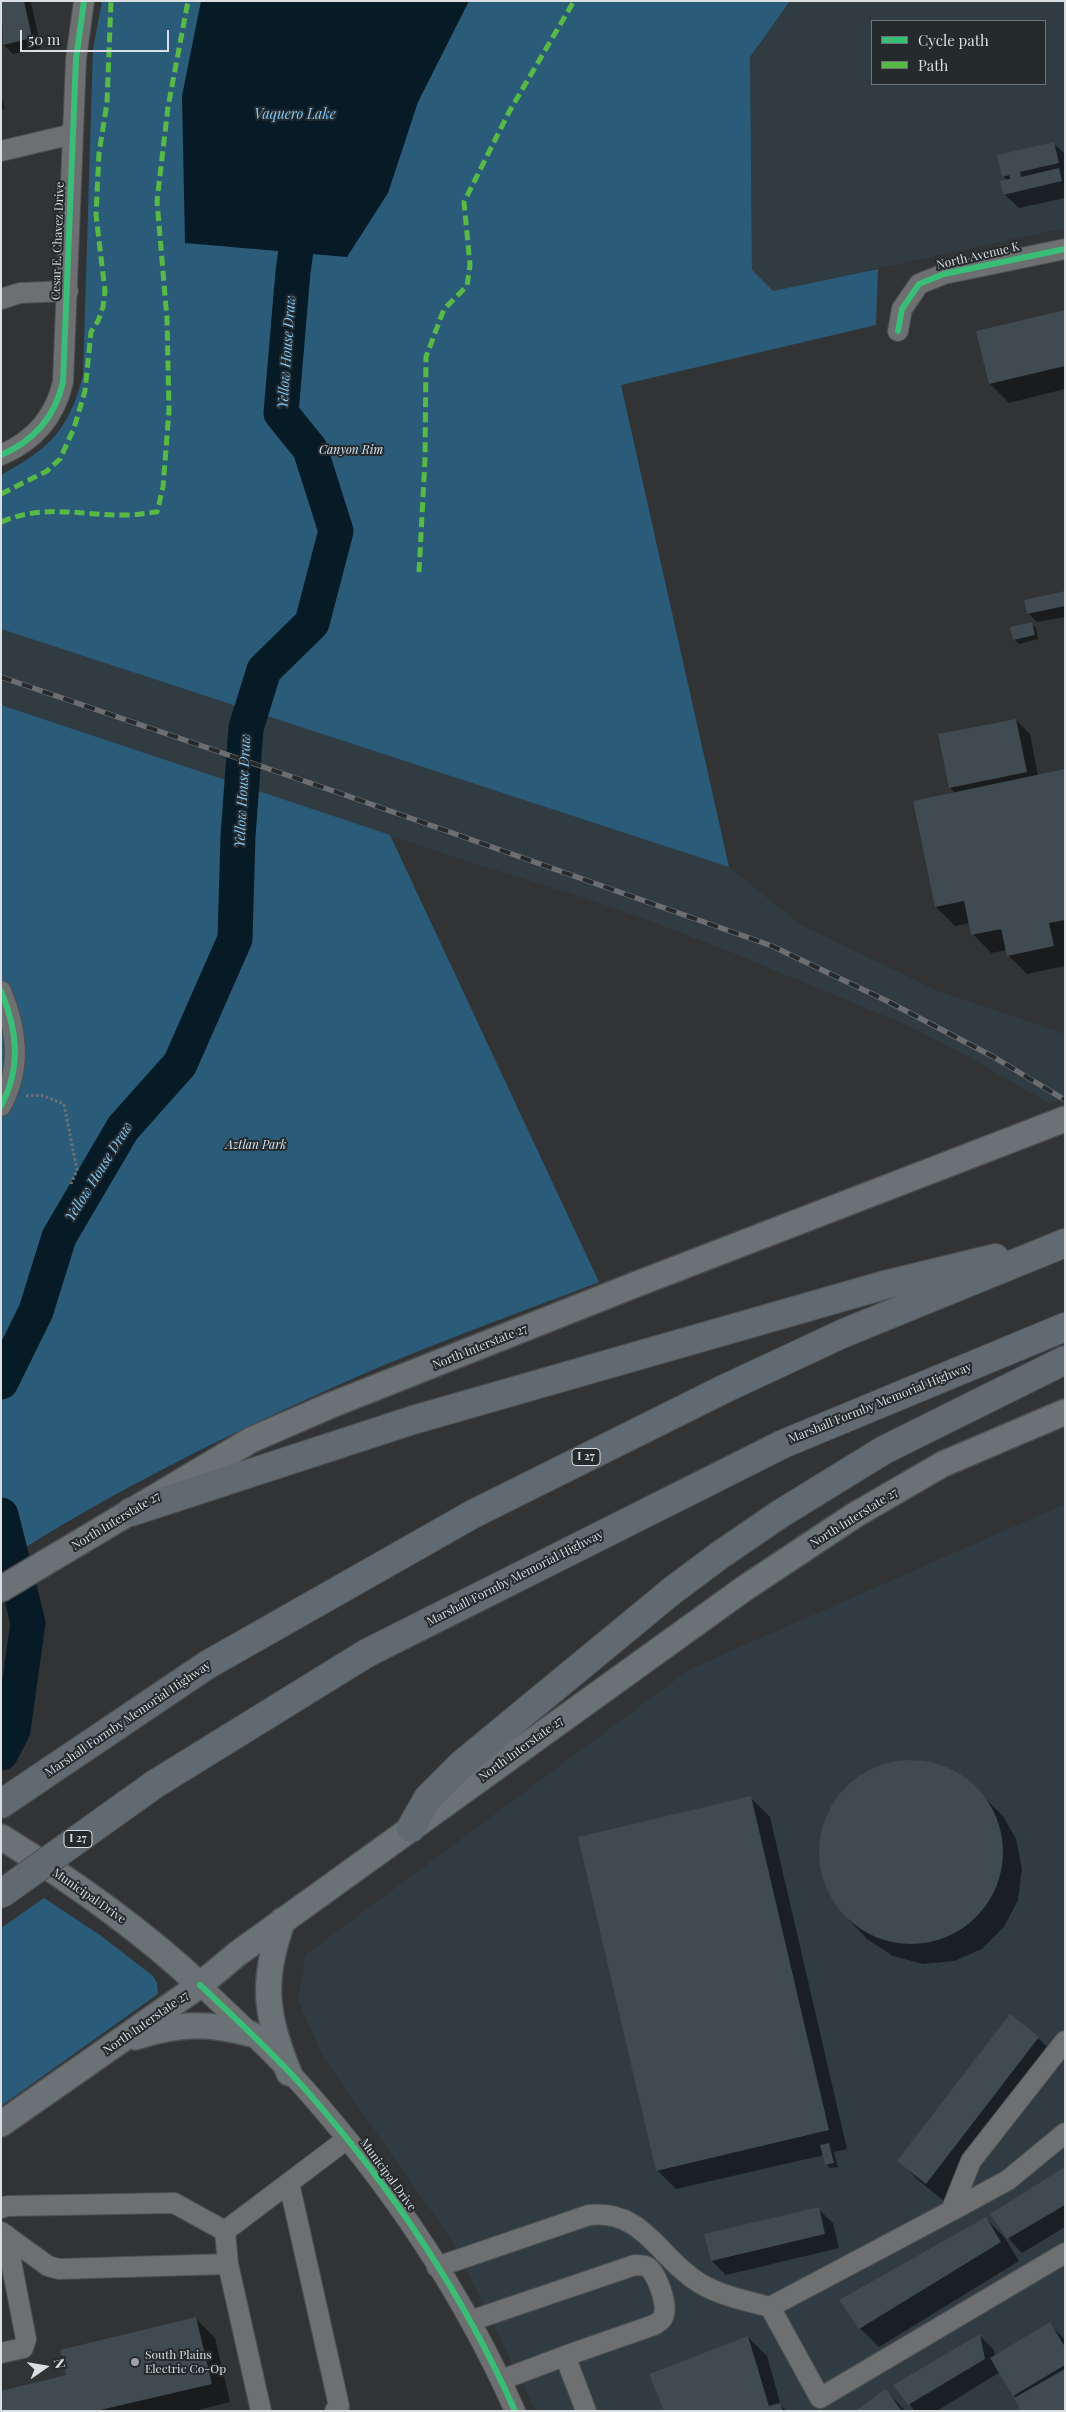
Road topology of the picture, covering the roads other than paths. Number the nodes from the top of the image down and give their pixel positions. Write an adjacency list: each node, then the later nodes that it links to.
1 (84, 1): 2 (street, Cesar E. Chavez Drive)
2 (73, 134): 3 (street); 5 (street, Cesar E. Chavez Drive)
3 (1, 151)
4 (1065, 249): 7 (street, North Avenue K)
5 (68, 291): 6 (street); 8 (street, Cesar E. Chavez Drive)
6 (1, 299)
7 (898, 331)
8 (1, 455)
9 (1, 992): 10 (street)
10 (3, 1101)
11 (1065, 1119): 16 (main road, North Interstate 27)
12 (1064, 1244): 16 (highway); 18 (highway, Marshall Formby Memorial Highway / I 27)
13 (1065, 1328): 21 (highway, Marshall Formby Memorial Highway / I 27, bridge)
14 (1065, 1360): 19 (highway)
15 (1065, 1412): 19 (main road, North Interstate 27)
16 (131, 1512): 17 (main road, North Interstate 27)
17 (1, 1589)
18 (1, 1804)
19 (411, 1828): 22 (main road, North Interstate 27)
20 (1, 1837): 23 (main road, Municipal Drive)
21 (1, 1894)
22 (283, 1920): 23 (main road, North Interstate 27); 27 (main road)
23 (200, 1985): 24 (street, Municipal Drive); 26 (main road, North Interstate 27)
24 (251, 2034): 26 (main road); 27 (street, Municipal Drive)
25 (1065, 2041): 33 (street)
26 (116, 2044): 28 (main road, North Interstate 27)
27 (289, 2072): 30 (street, Municipal Drive)
28 (1, 2124)
29 (1065, 2133): 33 (street)
30 (347, 2139): 31 (street); 38 (street, Municipal Drive)
31 (289, 2183): 34 (street); 45 (street)
32 (1, 2208): 34 (street)
33 (951, 2212): 39 (street)
34 (225, 2231): 37 (street)
35 (3, 2234): 37 (street); 41 (street)
36 (1065, 2253): 39 (street)
37 (228, 2264): 44 (street)
38 (437, 2267): 39 (street); 40 (street, Municipal Drive)
39 (770, 2307)
40 (470, 2321): 42 (street); 43 (street, Municipal Drive)
41 (1, 2353)
42 (565, 2356): 43 (street); 47 (street)
43 (501, 2380): 46 (street, Municipal Drive)
44 (261, 2411)
45 (335, 2411)
46 (515, 2411)
47 (586, 2411)

